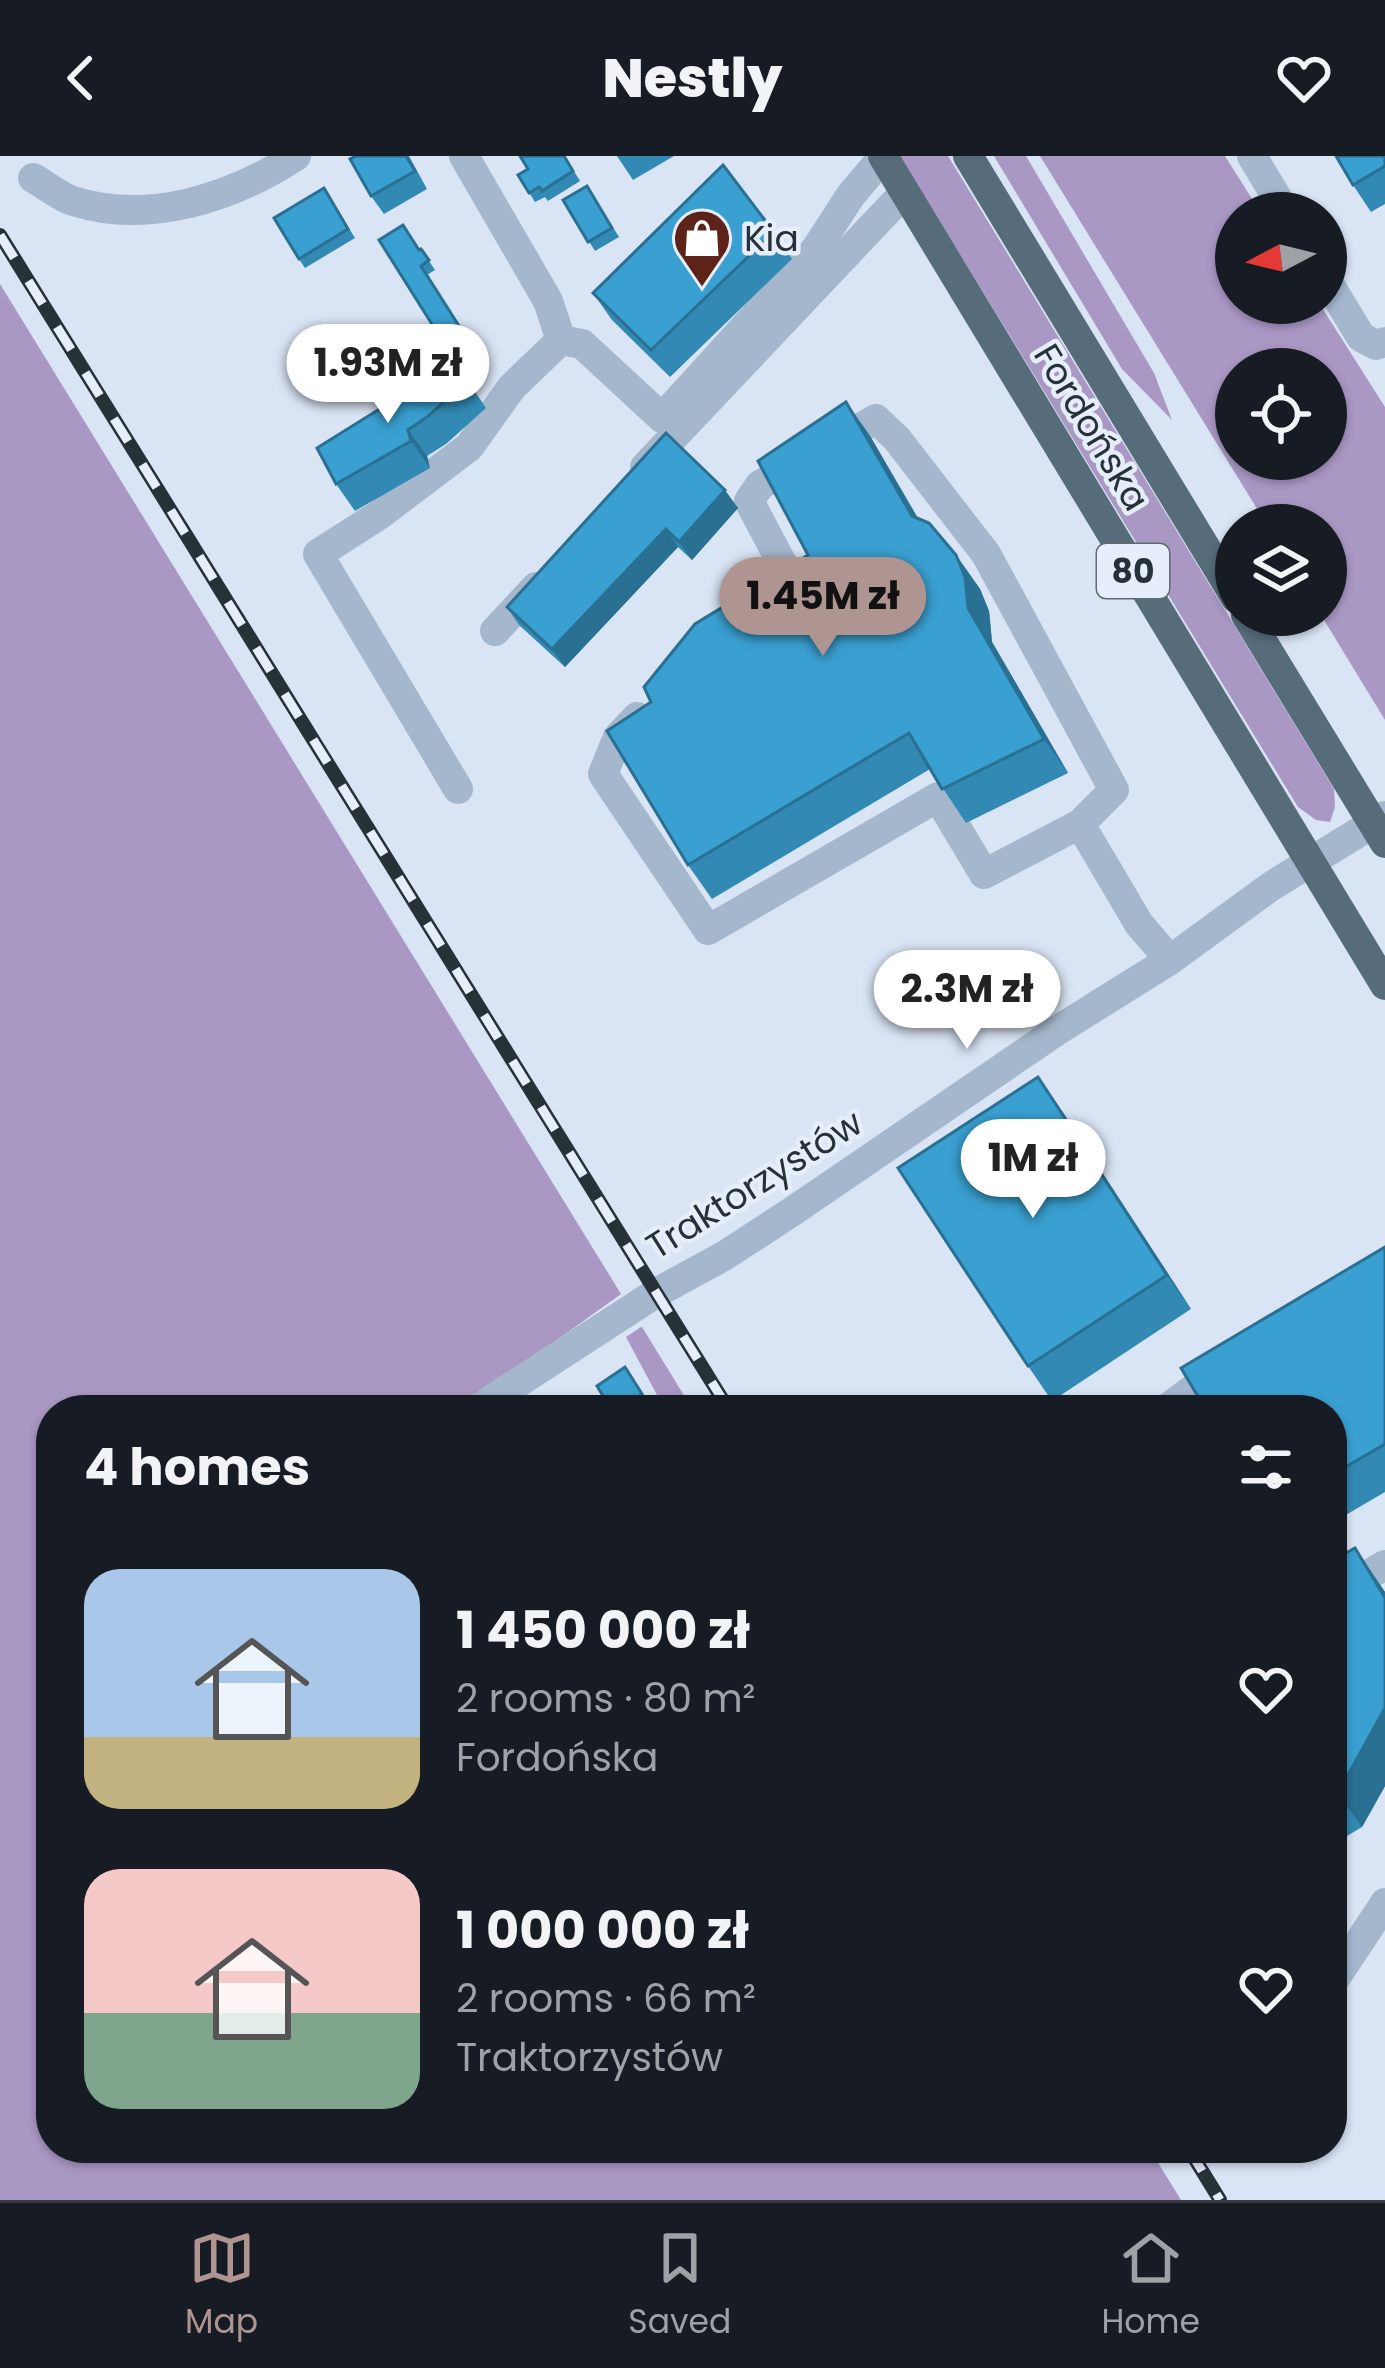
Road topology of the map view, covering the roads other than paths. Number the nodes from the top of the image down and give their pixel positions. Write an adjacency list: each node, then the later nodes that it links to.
1 (296, 156): 6 (street)
2 (464, 156): 10 (street)
3 (883, 156): 7 (main road, Fordońska / 80); 10 (street)
4 (968, 156): 13 (main road, Fordońska / 80)
5 (1252, 156): 8 (street)
6 (33, 178)
7 (904, 192): 12 (street); 22 (main road, Fordońska / 80)
8 (1273, 192)
9 (1347, 314): 11 (street)
10 (561, 340): 19 (street)
11 (1385, 342)
12 (633, 480)
13 (1215, 563)
14 (554, 566): 16 (street)
15 (748, 612): 20 (street)
16 (495, 631)
17 (1259, 636): 21 (main road)
18 (651, 703): 20 (street)
19 (458, 789)
20 (1081, 824): 23 (street)
21 (1381, 827): 22 (street, Traktorzystów)
22 (1309, 862): 23 (street, Traktorzystów); 24 (main road, Fordońska / 80)
23 (1170, 960): 26 (street, Traktorzystów)
24 (1385, 985)
25 (1247, 1349): 27 (street)
26 (499, 1395)
27 (1185, 1395)
28 (1385, 1565): 29 (street)
29 (1347, 1587)
30 (1385, 1903): 31 (street)
31 (1347, 1960)

